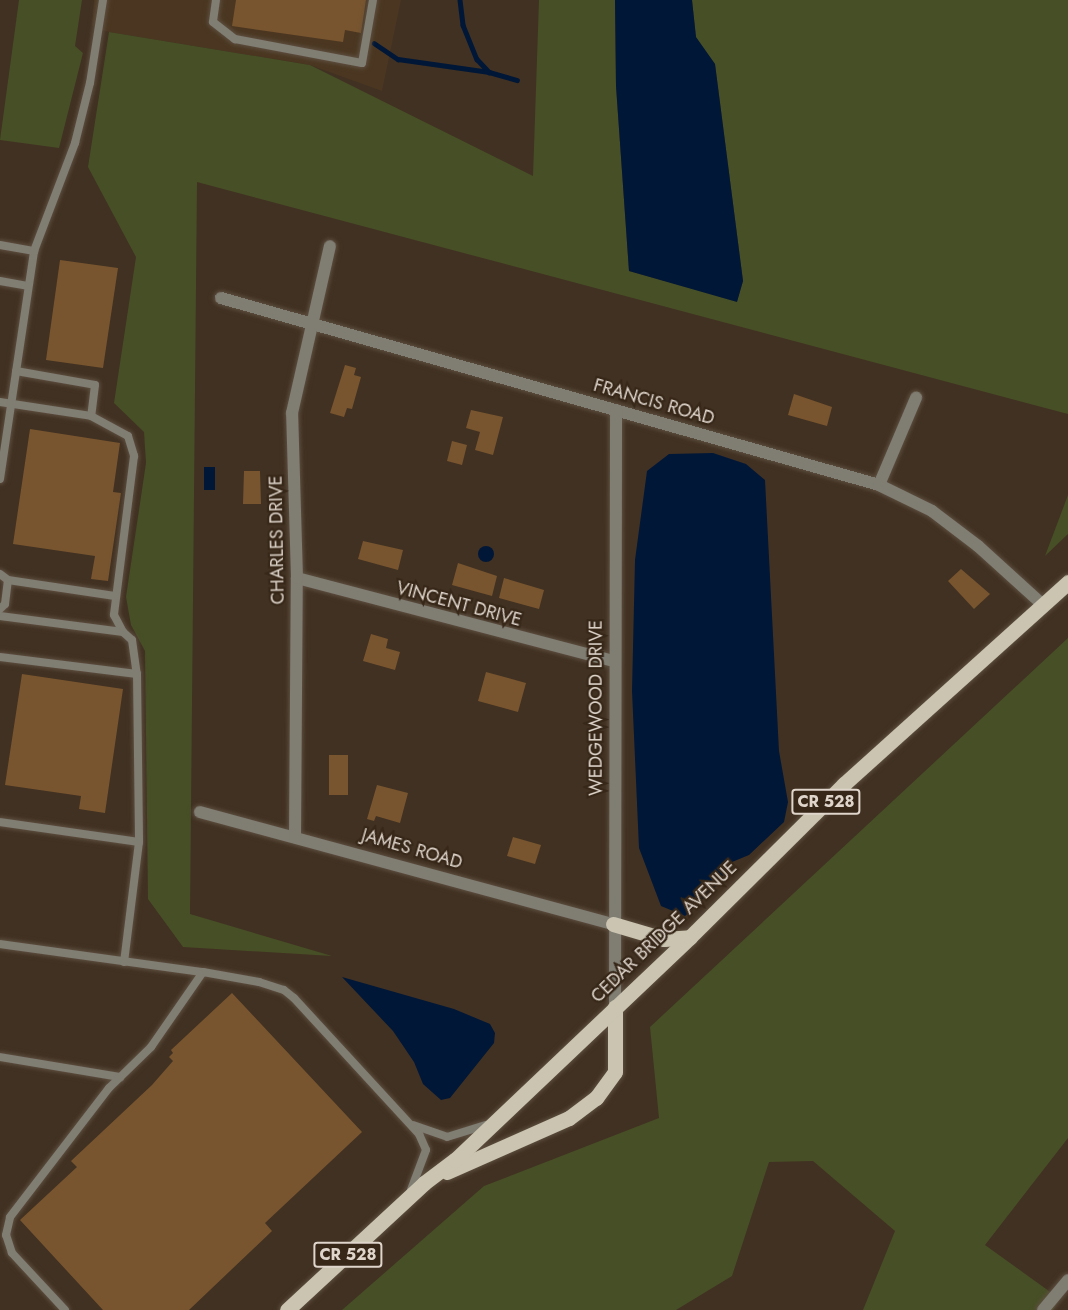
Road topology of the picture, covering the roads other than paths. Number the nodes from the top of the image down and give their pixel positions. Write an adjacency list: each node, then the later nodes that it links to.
1 (103, 0): 6 (lane)
2 (216, 0): 3 (lane)
3 (373, 0)
4 (0, 245): 6 (lane)
5 (330, 246): 10 (street, CHARLES DRIVE)
6 (34, 251): 8 (lane)
7 (0, 281): 8 (lane)
8 (28, 285): 11 (lane)
9 (221, 298): 10 (street, FRANCIS ROAD)
10 (312, 324): 15 (street, FRANCIS ROAD); 20 (street, CHARLES DRIVE)
11 (16, 371): 14 (lane); 16 (lane)
12 (916, 398): 18 (street)
13 (0, 402): 14 (lane)
14 (11, 404): 16 (lane); 17 (lane)
15 (616, 410): 18 (street, FRANCIS ROAD); 29 (street, WEDGEWOOD DRIVE)
16 (92, 416): 23 (lane)
17 (0, 479)
18 (879, 485): 24 (street, FRANCIS ROAD)
19 (0, 574): 21 (lane)
20 (297, 578): 29 (street, VINCENT DRIVE); 33 (street, CHARLES DRIVE)
21 (8, 580): 23 (lane); 25 (lane)
22 (1068, 582): 24 (main road, CEDAR BRIDGE AVENUE / CR 528)
23 (115, 596): 27 (lane)
24 (1043, 605): 36 (main road, CEDAR BRIDGE AVENUE / CR 528)
25 (0, 609)
26 (0, 616): 27 (lane)
27 (123, 632): 30 (lane)
28 (0, 657): 30 (lane)
29 (614, 661): 35 (street, WEDGEWOOD DRIVE)
30 (137, 674): 34 (lane)
31 (200, 812): 33 (street, JAMES ROAD)
32 (0, 822): 34 (lane)
33 (295, 837): 35 (street, JAMES ROAD)
34 (139, 842): 38 (lane)
35 (614, 924): 36 (main road); 40 (street, WEDGEWOOD DRIVE)
36 (690, 938): 40 (main road, CEDAR BRIDGE AVENUE / CR 528)
37 (0, 944): 38 (lane)
38 (124, 962): 39 (lane)
39 (203, 972): 42 (lane); 44 (lane)
40 (615, 1007): 43 (main road, CEDAR BRIDGE AVENUE / CR 528); 45 (main road)
41 (0, 1057): 42 (lane)
42 (120, 1077): 48 (lane)
43 (493, 1123): 44 (lane); 45 (main road, CEDAR BRIDGE AVENUE / CR 528)
44 (413, 1125): 46 (lane)
45 (424, 1183): 46 (main road, CEDAR BRIDGE AVENUE / CR 528)
46 (408, 1199): 49 (main road, CEDAR BRIDGE AVENUE / CR 528)
47 (1068, 1280): 50 (street)
48 (65, 1310)
49 (287, 1310)
50 (1043, 1310)

